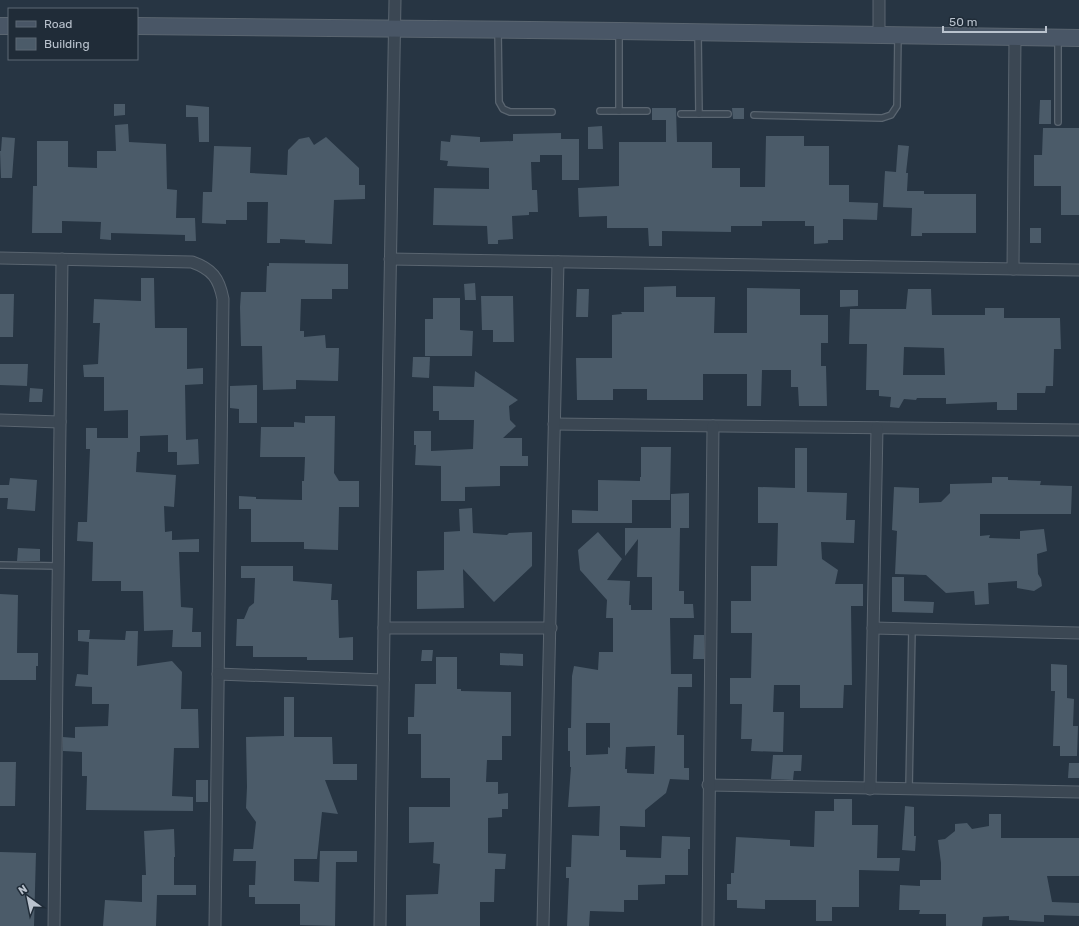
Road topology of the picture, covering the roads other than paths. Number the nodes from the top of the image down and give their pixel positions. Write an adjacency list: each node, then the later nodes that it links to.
1 (394, 0): 4 (street)
2 (879, 0): 8 (street)
3 (138, 26): 4 (main road)
4 (394, 28): 5 (main road); 24 (street)
5 (498, 30): 6 (main road); 16 (lane)
6 (619, 31): 7 (main road); 14 (lane)
7 (698, 33): 8 (main road); 18 (lane)
8 (879, 35): 9 (main road)
9 (898, 35): 10 (main road); 20 (lane)
10 (1015, 37): 11 (main road); 26 (street)
11 (1058, 38): 12 (main road); 21 (lane)
12 (1079, 38)
13 (600, 111): 14 (lane)
14 (619, 111): 15 (lane)
15 (647, 111)
16 (552, 112)
17 (682, 114): 18 (lane)
18 (699, 114): 19 (lane)
19 (728, 114)
20 (754, 115)
21 (1058, 122)
22 (0, 258): 23 (street)
23 (62, 259): 29 (street); 41 (street)
24 (390, 259): 25 (street); 36 (street)
25 (558, 262): 26 (street); 30 (street)
26 (1013, 268): 27 (street)
27 (1079, 270)
28 (0, 420): 29 (street)
29 (60, 422): 35 (street)
30 (554, 424): 31 (street); 37 (street)
31 (713, 426): 32 (street); 43 (street)
32 (877, 428): 33 (street); 38 (street)
33 (1079, 430)
34 (0, 565): 35 (lane)
35 (58, 566): 47 (street)
36 (384, 628): 37 (street); 42 (street)
37 (551, 628): 50 (street)
38 (873, 628): 39 (street); 44 (street)
39 (912, 629): 40 (street); 45 (lane)
40 (1079, 634)
41 (218, 674): 42 (street); 48 (street)
42 (383, 680): 49 (street)
43 (708, 785): 44 (street); 51 (street)
44 (870, 789): 45 (street)
45 (909, 790): 46 (street)
46 (1079, 792)
47 (54, 926)
48 (215, 926)
49 (380, 926)
50 (544, 926)
51 (708, 926)

